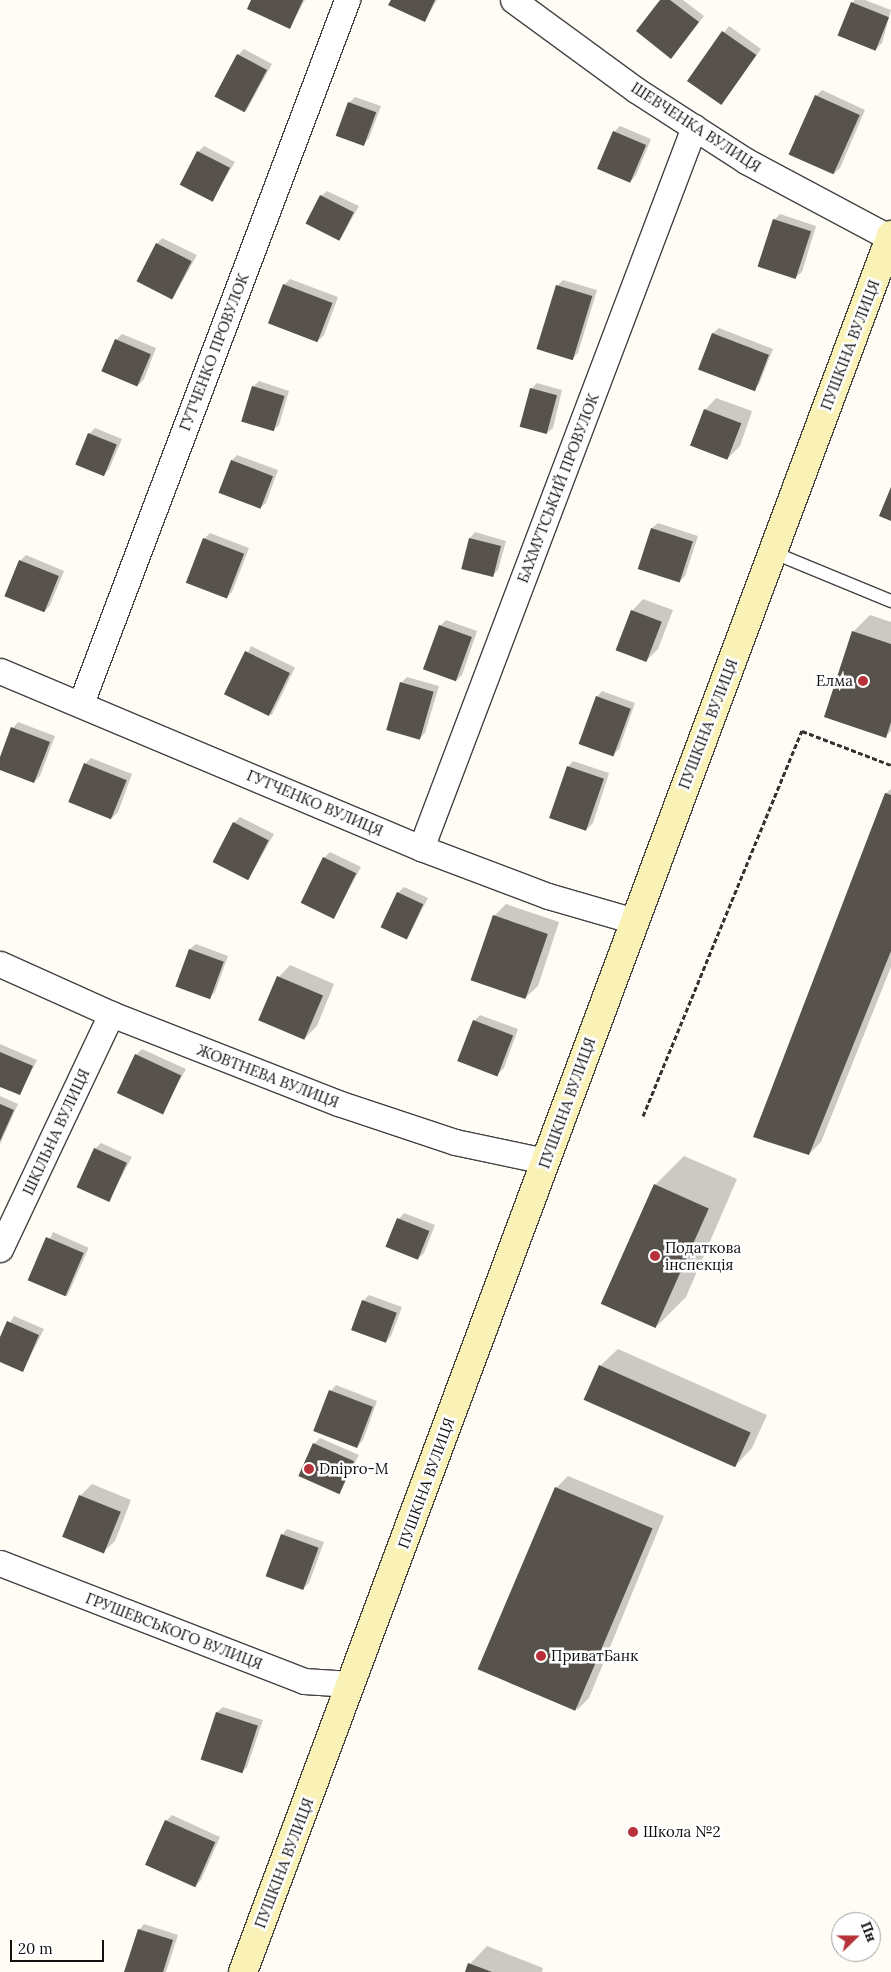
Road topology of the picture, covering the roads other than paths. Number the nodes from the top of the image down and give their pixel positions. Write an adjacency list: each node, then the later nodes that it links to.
1 (347, 0): 8 (street, ГУТЧЕНКО ПРОВУЛОК)
2 (513, 0): 3 (street, ШЕВЧЕНКА ВУЛИЦЯ)
3 (694, 127): 4 (street, ШЕВЧЕНКА ВУЛИЦЯ); 9 (street, БАХМУТСЬКИЙ ПРОВУЛОК)
4 (891, 236): 5 (main road, ПУШКІНА ВУЛИЦЯ)
5 (772, 552): 6 (lane); 10 (main road, ПУШКІНА ВУЛИЦЯ)
6 (891, 600)
7 (0, 671): 8 (street, ГУТЧЕНКО ВУЛИЦЯ)
8 (81, 703): 9 (street, ГУТЧЕНКО ВУЛИЦЯ)
9 (421, 848): 10 (street, ГУТЧЕНКО ВУЛИЦЯ)
10 (634, 922): 13 (main road, ПУШКІНА ВУЛИЦЯ)
11 (0, 964): 12 (street, ЖОВТНЕВА ВУЛИЦЯ)
12 (111, 1014): 13 (street, ЖОВТНЕВА ВУЛИЦЯ); 14 (street, ШКІЛЬНА ВУЛИЦЯ)
13 (545, 1162): 16 (main road, ПУШКІНА ВУЛИЦЯ)
14 (0, 1249)
15 (0, 1563): 16 (street, ГРУШЕВСЬКОГО ВУЛИЦЯ)
16 (351, 1684): 17 (main road, ПУШКІНА ВУЛИЦЯ)
17 (244, 1972)

